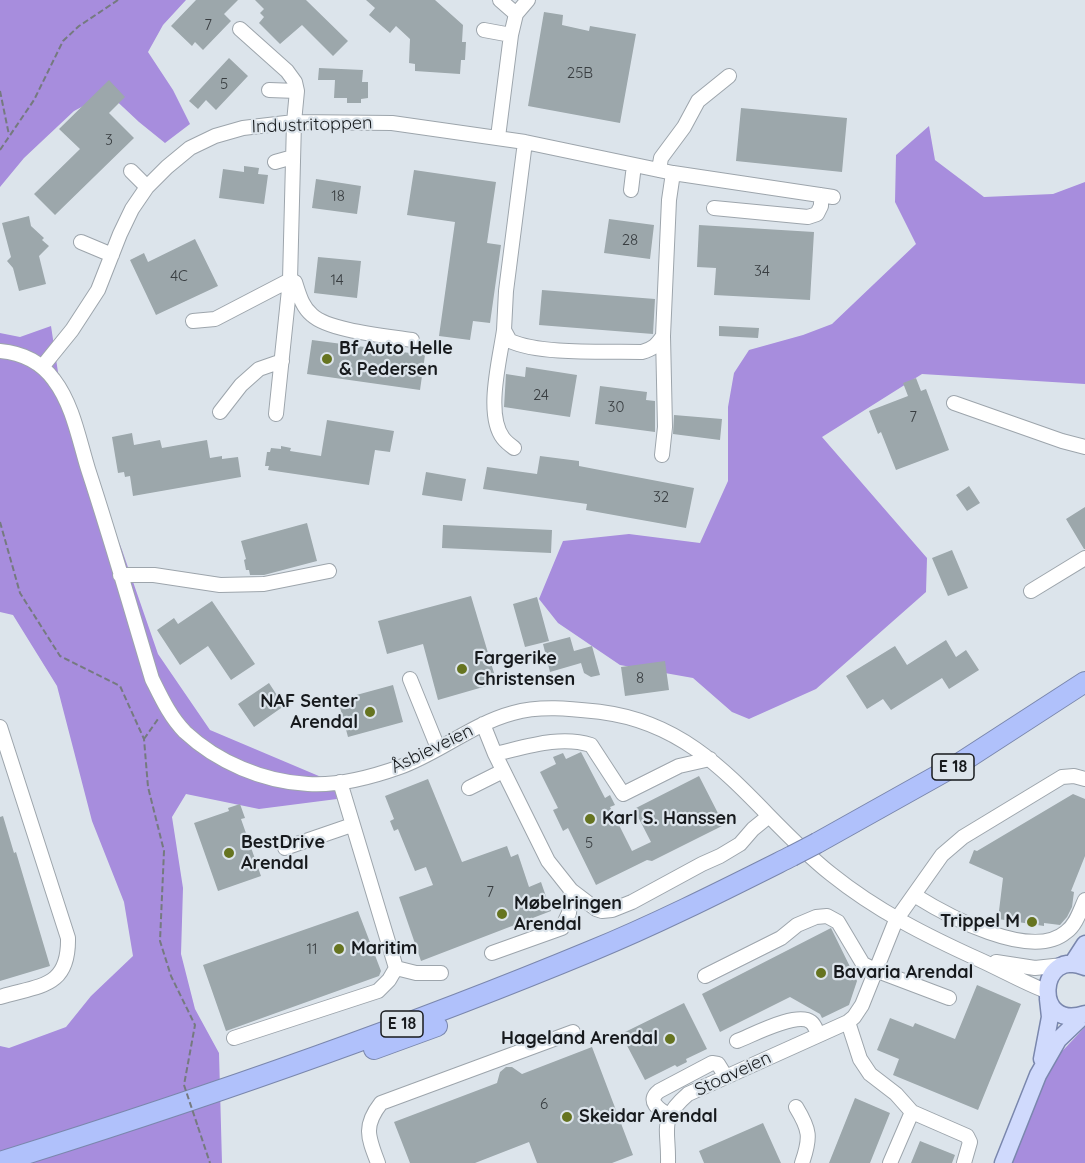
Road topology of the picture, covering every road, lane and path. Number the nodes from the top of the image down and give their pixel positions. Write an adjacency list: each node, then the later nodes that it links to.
1 (118, 0): 13 (path)
2 (500, 0): 4 (street)
3 (528, 0): 4 (street)
4 (516, 14): 7 (street)
5 (240, 29): 11 (street)
6 (484, 30): 7 (street)
7 (511, 34): 14 (street)
8 (729, 76): 20 (street)
9 (269, 90): 11 (street)
10 (0, 91): 13 (path)
11 (297, 91): 12 (street)
12 (294, 122): 14 (street, Industritoppen); 17 (street); 23 (street, Industritoppen)
13 (9, 136): 16 (path)
14 (498, 137): 15 (street, Industritoppen)
15 (525, 142): 19 (street, Industritoppen); 30 (street)
16 (0, 150)
17 (293, 158): 18 (street); 28 (street)
18 (275, 162)
19 (634, 165): 20 (street, Industritoppen); 24 (street)
20 (659, 170): 22 (street, Industritoppen)
21 (131, 171): 23 (street)
22 (673, 173): 25 (street, Industritoppen); 31 (street)
23 (147, 186): 27 (street, Industritoppen)
24 (631, 190)
25 (714, 208)
26 (81, 242): 27 (street)
27 (112, 255): 35 (street, Industritoppen)
28 (290, 280): 29 (street); 32 (street); 34 (street)
29 (193, 321)
30 (504, 330): 31 (street); 40 (street)
31 (663, 336): 41 (street)
32 (412, 340)
33 (0, 351): 35 (street, Åsbieveien)
34 (282, 362): 37 (street); 38 (street)
35 (42, 367): 45 (street, Åsbieveien)
36 (954, 403): 39 (street)
37 (219, 412)
38 (276, 414)
39 (1085, 447)
40 (514, 448)
41 (662, 455)
42 (0, 522): 53 (path)
43 (1085, 558): 46 (street)
44 (329, 571): 45 (street)
45 (120, 575): 50 (street, Åsbieveien)
46 (1031, 591)
47 (411, 679): 54 (street)
48 (1085, 682): 64 (highway, E 18)
49 (1085, 698): 64 (highway, E 18)
50 (167, 708): 53 (path); 59 (street, Åsbieveien)
51 (483, 724): 54 (street, Åsbieveien); 55 (street); 56 (street, Åsbieveien)
52 (0, 727): 79 (street)
53 (144, 739): 94 (path, bridge)
54 (438, 748): 59 (street, Åsbieveien)
55 (495, 754): 56 (street); 57 (street)
56 (710, 759): 61 (street, Åsbieveien)
57 (503, 771): 60 (street); 66 (street)
58 (1085, 778): 67 (street)
59 (340, 782): 62 (street)
60 (469, 788)
61 (769, 816): 66 (street); 69 (street, Åsbieveien)
62 (352, 825): 63 (street); 74 (street)
63 (285, 848)
64 (821, 848): 65 (highway, E 18, bridge)
65 (797, 861): 92 (highway, E 18); 93 (highway, E 18)
66 (571, 890): 71 (street)
67 (914, 895): 68 (street); 69 (street)
68 (1085, 900)
69 (896, 920): 72 (street, Åsbieveien); 75 (street)
70 (1085, 944): 73 (main road)
71 (492, 953)
72 (979, 959): 73 (street, Åsbieveien); 78 (street, Åsbieveien)
73 (1074, 965): 78 (main road)
74 (396, 968): 76 (street); 85 (street)
75 (875, 970): 77 (street); 80 (street); 82 (street)
76 (441, 973)
77 (705, 976)
78 (1047, 995): 81 (main road); 87 (main road)
79 (0, 997)
80 (949, 998)
81 (1085, 1014): 87 (main road)
82 (848, 1022): 84 (street, Stoaveien); 90 (street)
83 (573, 1032): 95 (street)
84 (818, 1034): 86 (street); 88 (street, Stoaveien)
85 (234, 1038)
86 (738, 1041)
87 (1038, 1075): 100 (main road)
88 (726, 1077): 91 (street, Stoaveien); 91 (street)
89 (796, 1107): 97 (street)
90 (912, 1112): 98 (street); 99 (street)
91 (669, 1114): 96 (street)
92 (0, 1162)
93 (27, 1163)
94 (210, 1163)
95 (378, 1163)
96 (668, 1163)
97 (802, 1163)
98 (890, 1163)
99 (964, 1163)
100 (1003, 1163)

